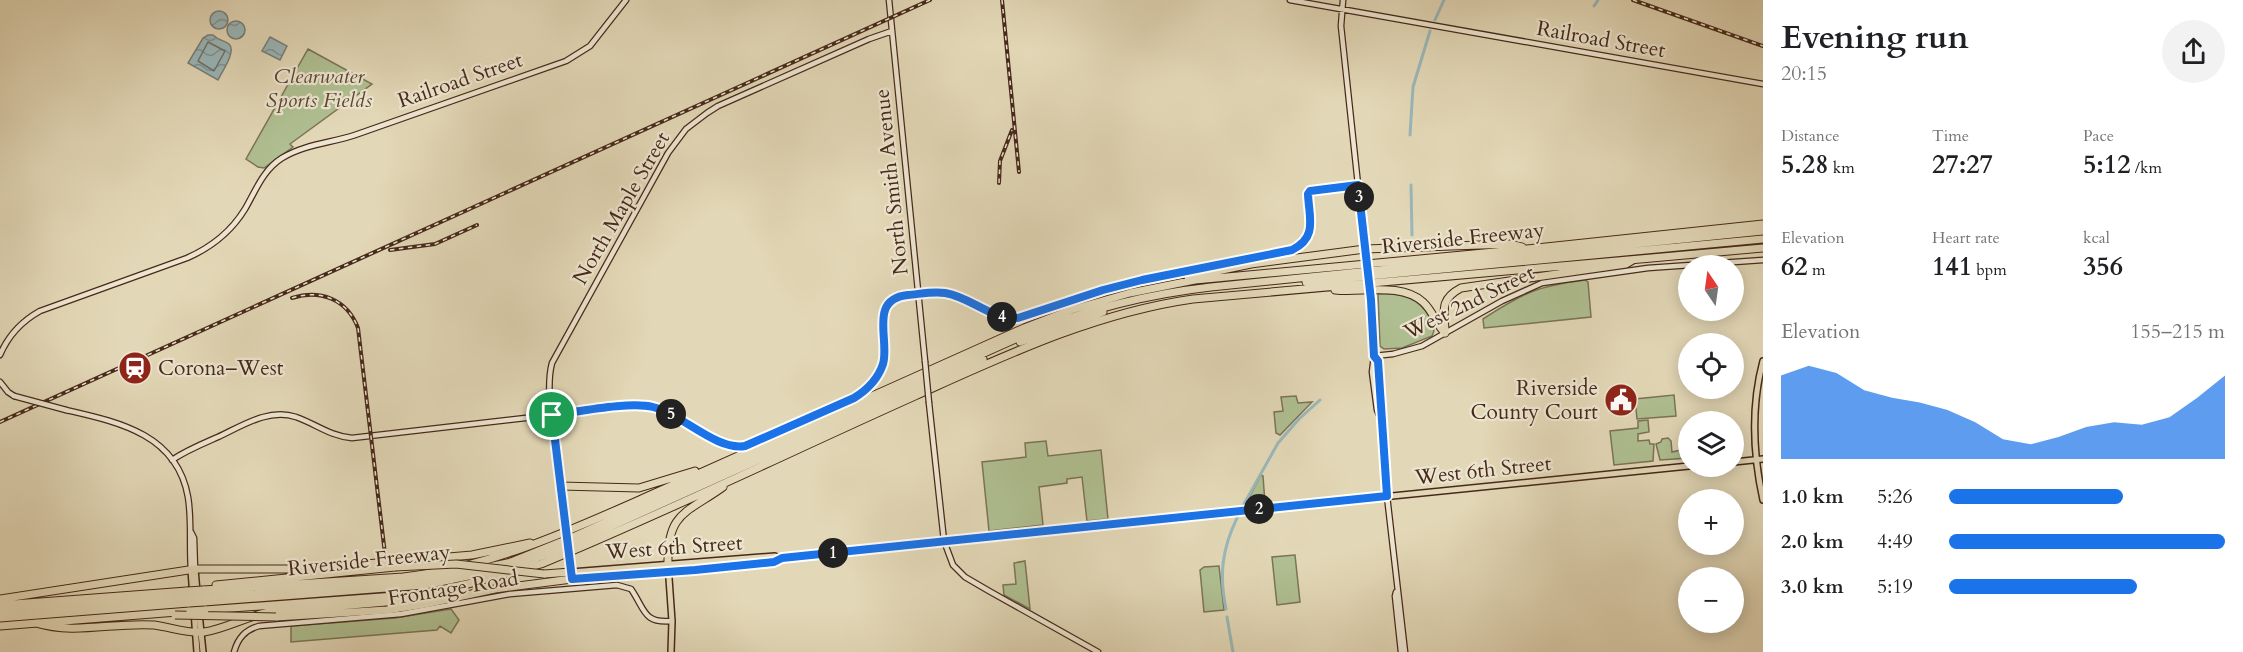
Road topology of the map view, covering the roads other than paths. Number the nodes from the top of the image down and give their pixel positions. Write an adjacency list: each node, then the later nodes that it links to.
1 (626, 0): 22 (main road, Railroad Street)
2 (889, 0): 6 (main road, North Smith Avenue)
3 (1290, 0): 5 (main road, Railroad Street)
4 (1343, 0): 5 (main road)
5 (1342, 9): 7 (main road, Railroad Street); 8 (main road)
6 (892, 31): 20 (main road, North Smith Avenue); 26 (main road, North Maple Street)
7 (1763, 84)
8 (1358, 185): 14 (main road); 20 (main road)
9 (1763, 222): 15 (highway, Riverside Freeway)
10 (1763, 231): 15 (highway)
11 (1763, 239): 15 (highway)
12 (1763, 248): 15 (highway, Riverside Freeway)
13 (1527, 249): 14 (highway); 16 (highway, Riverside Freeway); 19 (highway, Riverside Freeway)
14 (1365, 251): 19 (highway); 23 (main road, bridge)
15 (1593, 255): 16 (highway, Riverside Freeway); 16 (highway, Riverside Freeway)
16 (1584, 256): 18 (highway, Riverside Freeway); 21 (highway); 45 (highway)
17 (1763, 260): 21 (main road, West 2nd Street)
18 (1327, 287): 21 (highway); 33 (highway, Riverside Freeway)
19 (1130, 293): 32 (highway, Riverside Freeway)
20 (919, 294): 26 (main road); 37 (main road, North Smith Avenue, bridge)
21 (1445, 333): 23 (main road, West 2nd Street)
22 (0, 355)
23 (1374, 356): 35 (main road)
24 (1763, 361): 29 (main road)
25 (0, 382): 28 (main road, bridge)
26 (552, 415): 28 (main road); 34 (main road, North Maple Street)
27 (1763, 459): 29 (main road)
28 (172, 460): 41 (main road)
29 (1756, 460): 30 (main road); 36 (main road)
30 (1744, 461)
31 (1678, 467): 35 (main road, West 6th Street)
32 (710, 469): 34 (highway); 38 (highway, Riverside Freeway)
33 (735, 478): 40 (highway); 44 (highway, Riverside Freeway)
34 (560, 486): 42 (main road, bridge)
35 (1387, 496): 37 (main road, West 6th Street); 61 (main road)
36 (1763, 500)
37 (944, 541): 39 (main road, West 6th Street); 60 (main road, North Smith Avenue)
38 (541, 543): 41 (highway); 45 (highway, Riverside Freeway)
39 (778, 558): 40 (main road, West 6th Street); 43 (main road, West 6th Street)
40 (668, 564): 42 (main road, West 6th Street); 43 (main road)
41 (193, 570): 46 (highway); 55 (main road)
42 (571, 572): 43 (main road, West 6th Street); 45 (highway, bridge); 50 (highway, bridge)
43 (669, 573): 52 (main road)
44 (472, 583): 45 (highway, Riverside Freeway); 55 (highway)
45 (204, 598): 47 (highway, Riverside Freeway, bridge); 47 (highway, bridge)
46 (0, 599)
47 (188, 601): 48 (highway, Riverside Freeway); 49 (highway); 50 (highway, Riverside Freeway); 51 (highway)
48 (0, 605)
49 (0, 612)
50 (162, 612): 53 (highway, Riverside Freeway)
51 (0, 618)
52 (672, 621): 58 (main road, Frontage Road); 59 (main road)
53 (36, 623): 54 (highway, Riverside Freeway); 55 (highway)
54 (0, 626)
55 (198, 632): 56 (main road); 57 (main road)
56 (197, 652)
57 (203, 652)
58 (234, 652)
59 (671, 652)
60 (1098, 652)
61 (1403, 652)

